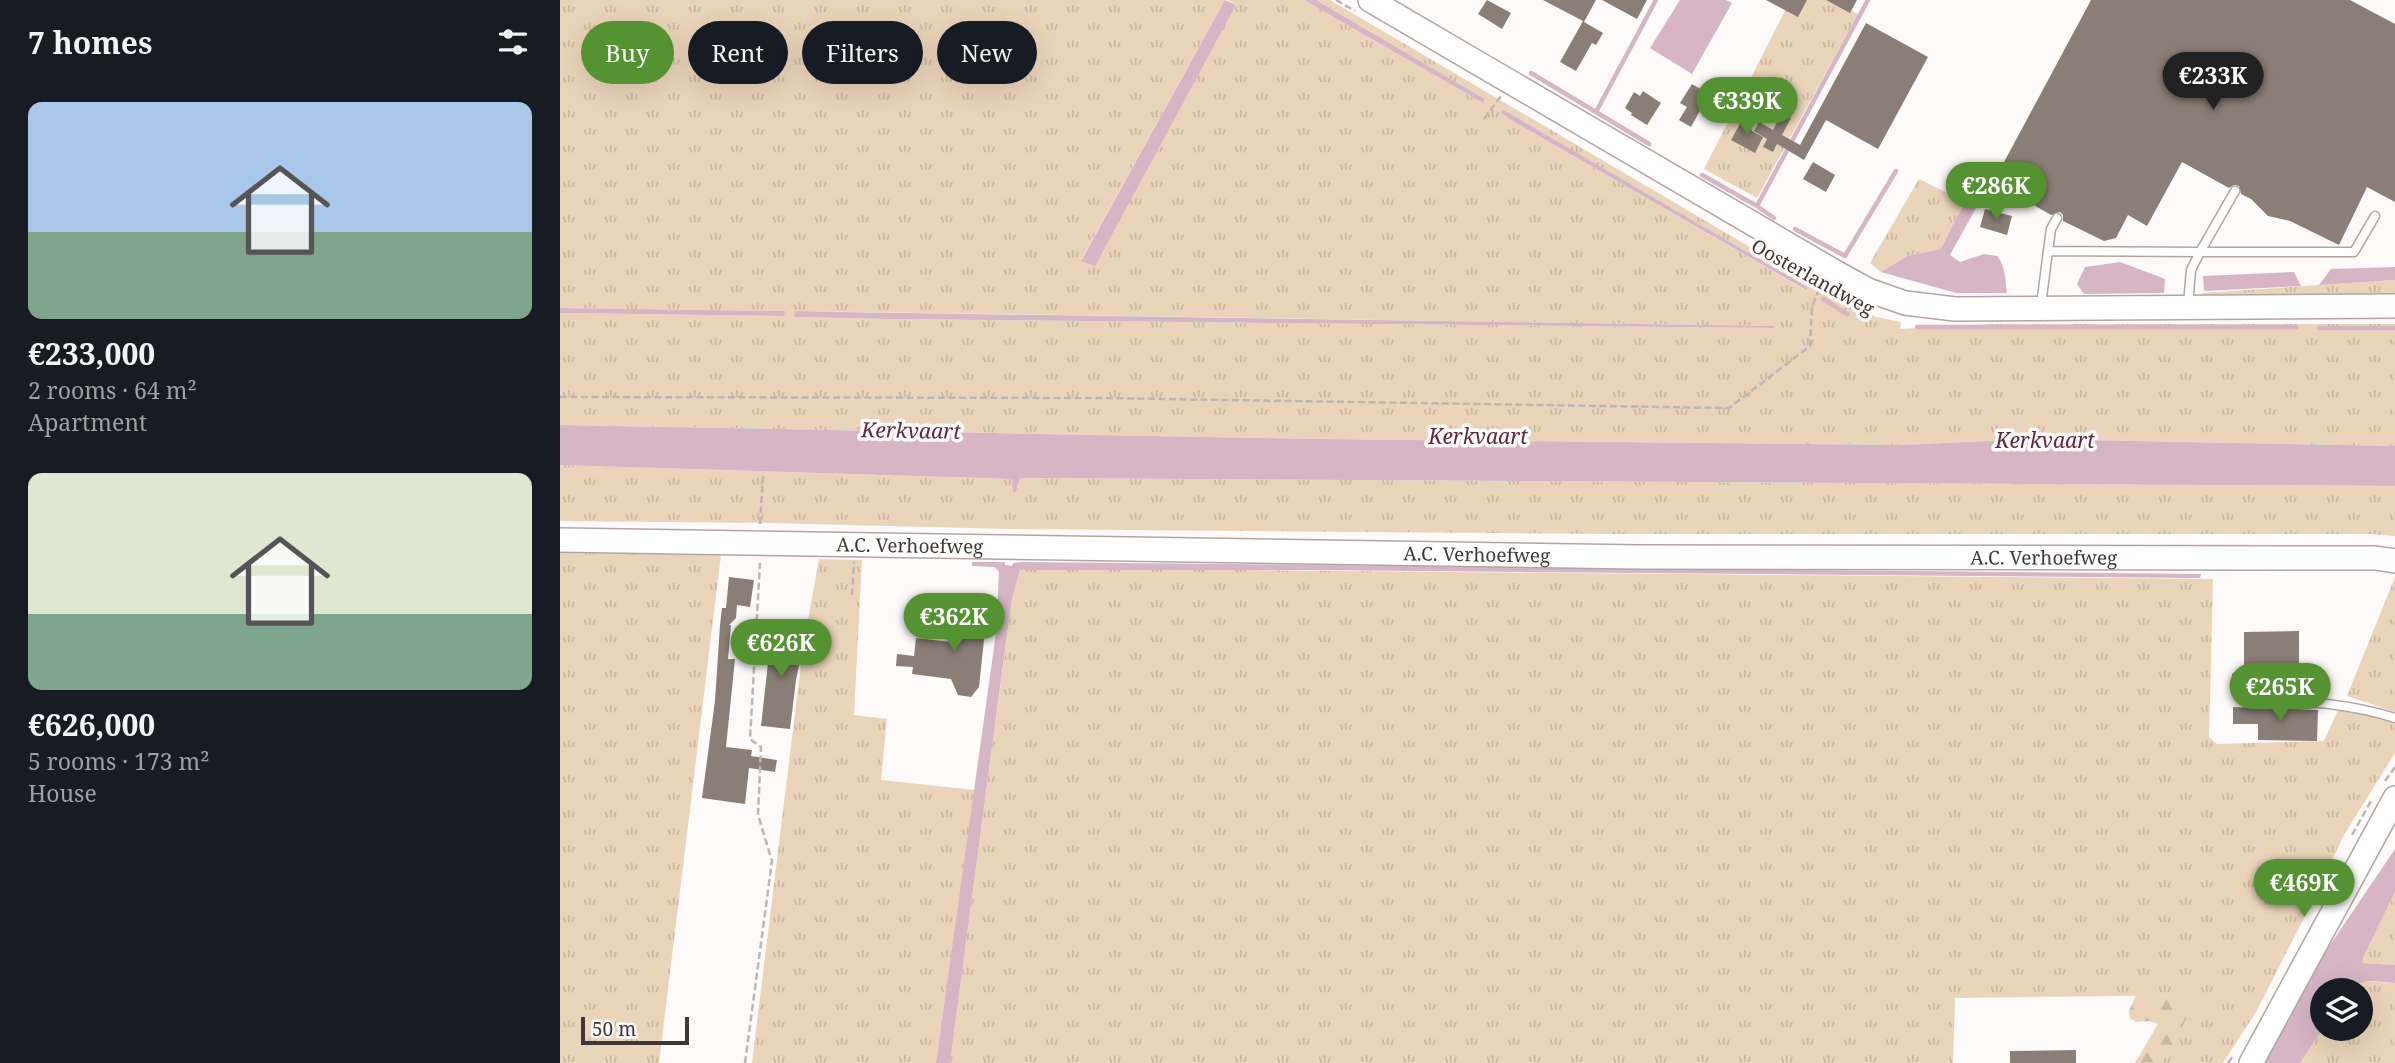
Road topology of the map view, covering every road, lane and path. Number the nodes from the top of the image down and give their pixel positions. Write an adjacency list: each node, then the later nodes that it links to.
1 (1336, 0): 2 (path)
2 (1366, 8): 10 (street, Oosterlandweg)
3 (1497, 102): 4 (path)
4 (1484, 119)
5 (2235, 191): 9 (lane)
6 (2375, 216): 9 (lane)
7 (2057, 218): 8 (lane)
8 (2048, 251): 9 (lane); 13 (lane)
9 (2200, 252): 12 (lane)
10 (1829, 269): 13 (street, Oosterlandweg); 14 (path)
11 (2395, 306): 12 (street, Oosterlandweg)
12 (2188, 308): 13 (street, Oosterlandweg)
13 (2040, 309)
14 (560, 397)
15 (763, 476): 17 (path)
16 (560, 540): 17 (street, A.C. Verhoefweg)
17 (761, 543): 18 (street, A.C. Verhoefweg); 24 (path)
18 (2395, 561)
19 (854, 562): 20 (path)
20 (852, 596)
21 (2262, 700): 22 (lane)
22 (2395, 718)
23 (2395, 798): 25 (street)
24 (745, 1063)
25 (2250, 1063)

